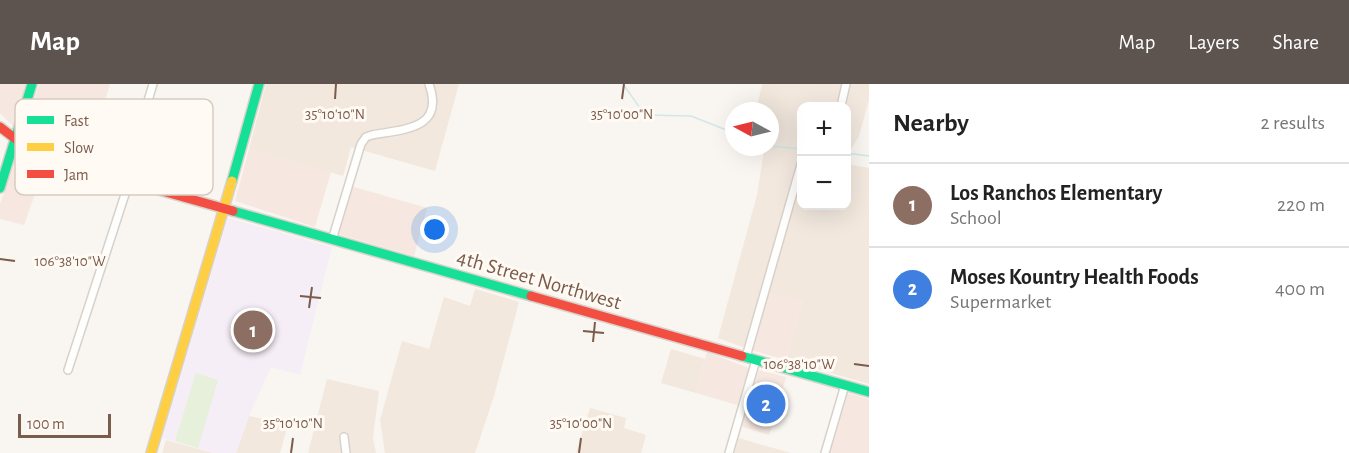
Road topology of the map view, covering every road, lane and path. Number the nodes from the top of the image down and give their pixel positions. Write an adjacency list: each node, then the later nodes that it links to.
1 (32, 84): 6 (main road)
2 (153, 84): 7 (street)
3 (259, 84): 16 (main road)
4 (429, 84): 17 (street)
5 (846, 84): 8 (street)
6 (28, 99)
7 (149, 99)
8 (842, 102)
9 (0, 127): 10 (main road, 4th Street Northwest)
10 (15, 139)
11 (15, 143): 13 (main road)
12 (797, 175): 18 (street)
13 (0, 188)
14 (123, 195): 20 (street)
15 (176, 195): 16 (main road, 4th Street Northwest)
16 (224, 209): 17 (main road, 4th Street Northwest); 24 (main road)
17 (332, 240): 18 (main road, 4th Street Northwest)
18 (746, 357): 19 (main road, 4th Street Northwest)
19 (756, 360): 21 (main road, 4th Street Northwest); 26 (street)
20 (68, 370)
21 (845, 386): 22 (main road, 4th Street Northwest); 27 (street)
22 (869, 392)
23 (344, 437): 25 (street)
24 (151, 453)
25 (346, 453)
26 (729, 453)
27 (825, 453)

